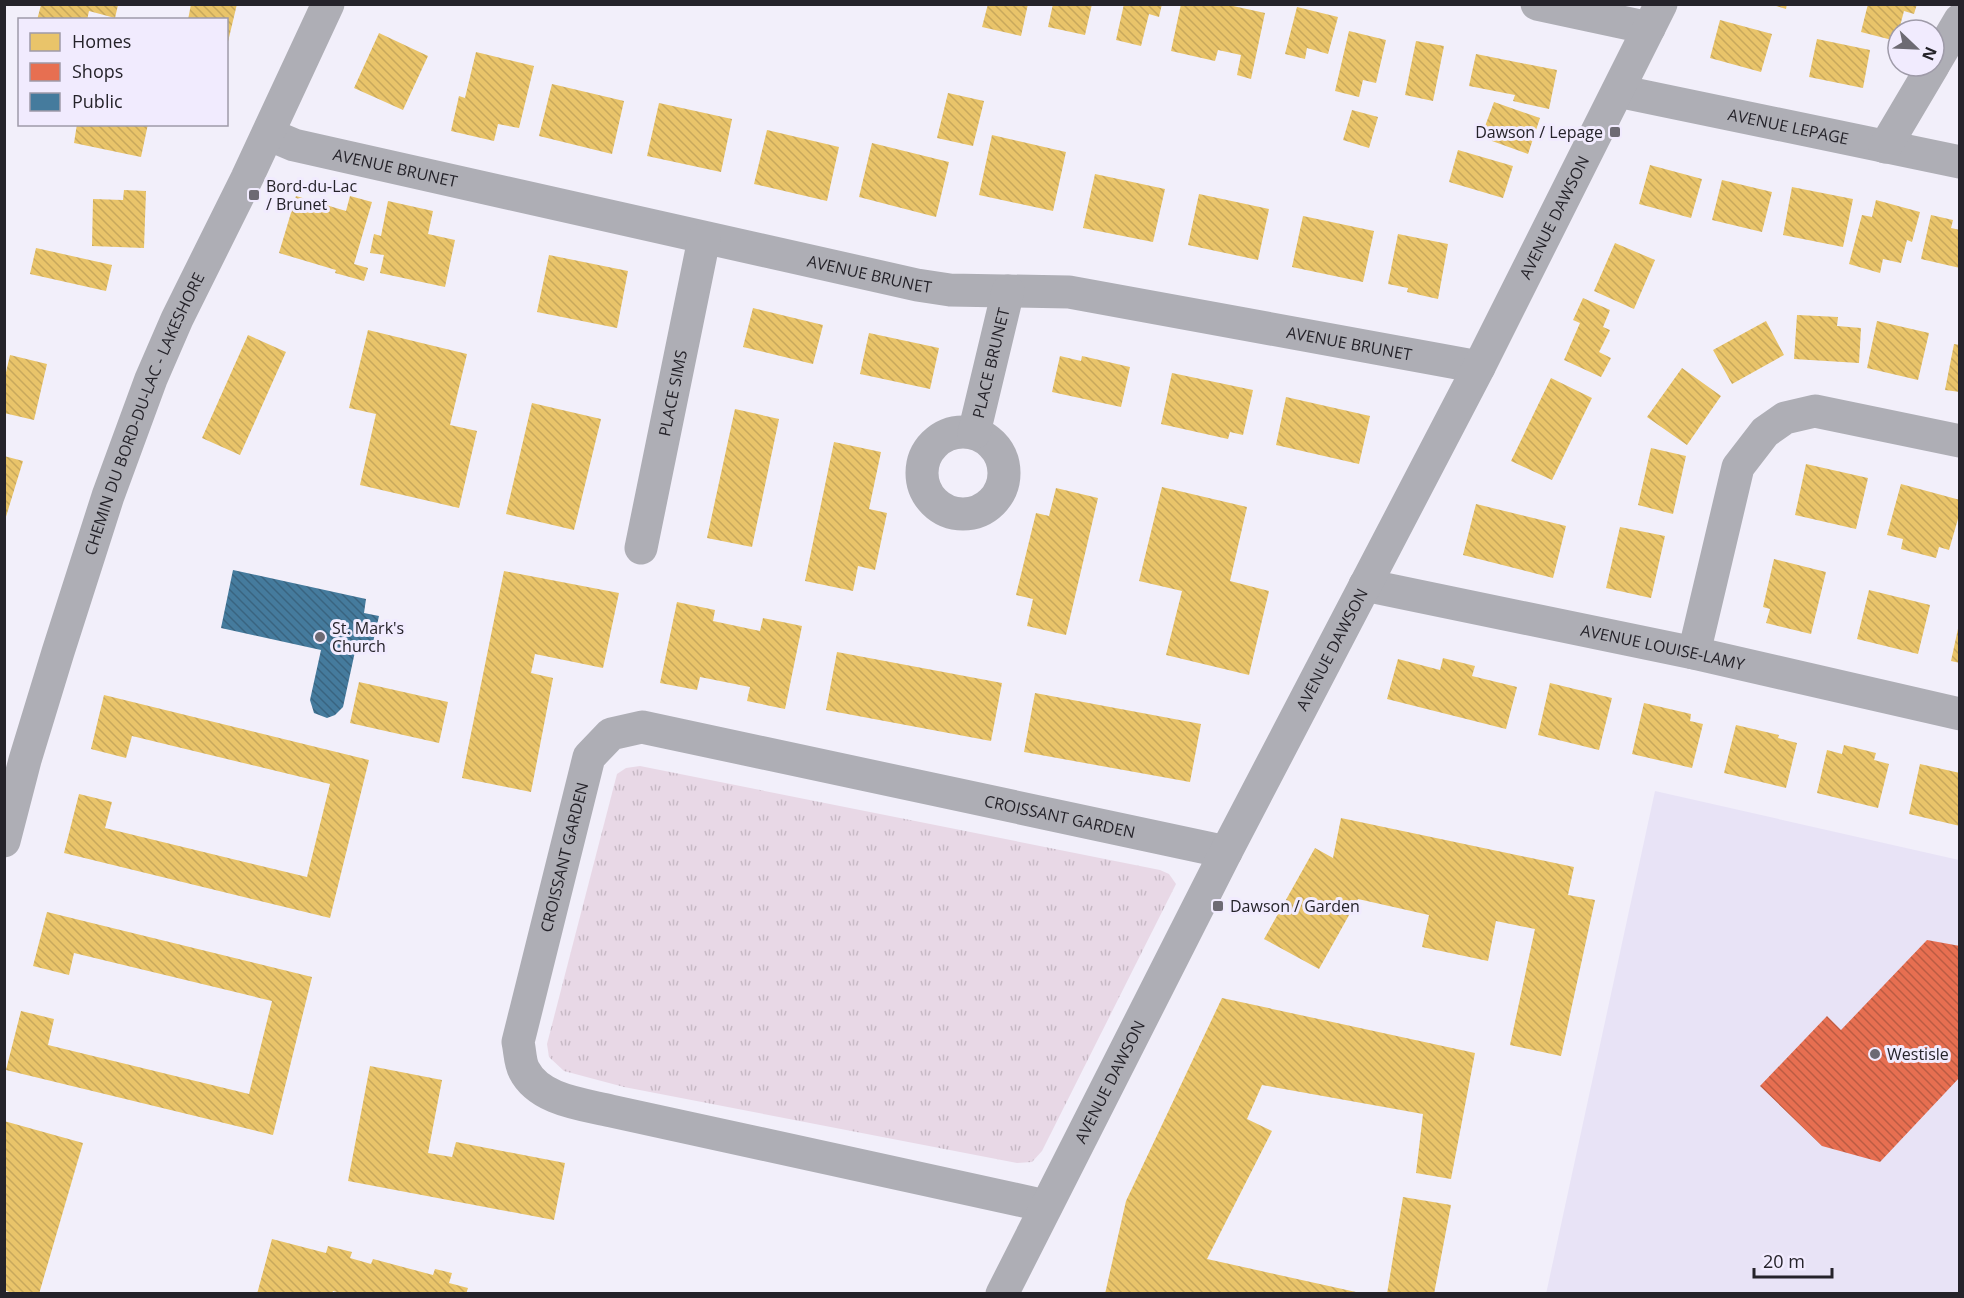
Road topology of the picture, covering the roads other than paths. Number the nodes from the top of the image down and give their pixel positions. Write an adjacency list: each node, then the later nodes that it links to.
1 (328, 4): 8 (street, CHEMIN DU BORD-DU-LAC - LAKESHORE)
2 (1537, 4): 3 (street)
3 (1655, 16): 7 (street, AVENUE DAWSON)
4 (1959, 20): 5 (street)
5 (1946, 42)
6 (1925, 78): 9 (street)
7 (1618, 91): 9 (street, AVENUE LEPAGE); 13 (street, AVENUE DAWSON)
8 (268, 134): 11 (street, AVENUE BRUNET); 20 (street, CHEMIN DU BORD-DU-LAC - LAKESHORE)
9 (1885, 147): 10 (street, AVENUE LEPAGE)
10 (1959, 162)
11 (704, 239): 12 (street, AVENUE BRUNET); 16 (street, PLACE SIMS)
12 (1008, 291): 13 (street, AVENUE BRUNET); 14 (street, PLACE BRUNET)
13 (1479, 367): 17 (street, AVENUE DAWSON)
14 (974, 433)
15 (1959, 441): 18 (street)
16 (641, 548)
17 (1365, 585): 18 (street, AVENUE LOUISE-LAMY); 21 (street, AVENUE DAWSON)
18 (1694, 653): 19 (street, AVENUE LOUISE-LAMY)
19 (1959, 714)
20 (4, 841)
21 (1226, 852): 22 (street, AVENUE DAWSON); 22 (street, CROISSANT GARDEN)
22 (1046, 1206): 23 (street, AVENUE DAWSON)
23 (1002, 1293)

